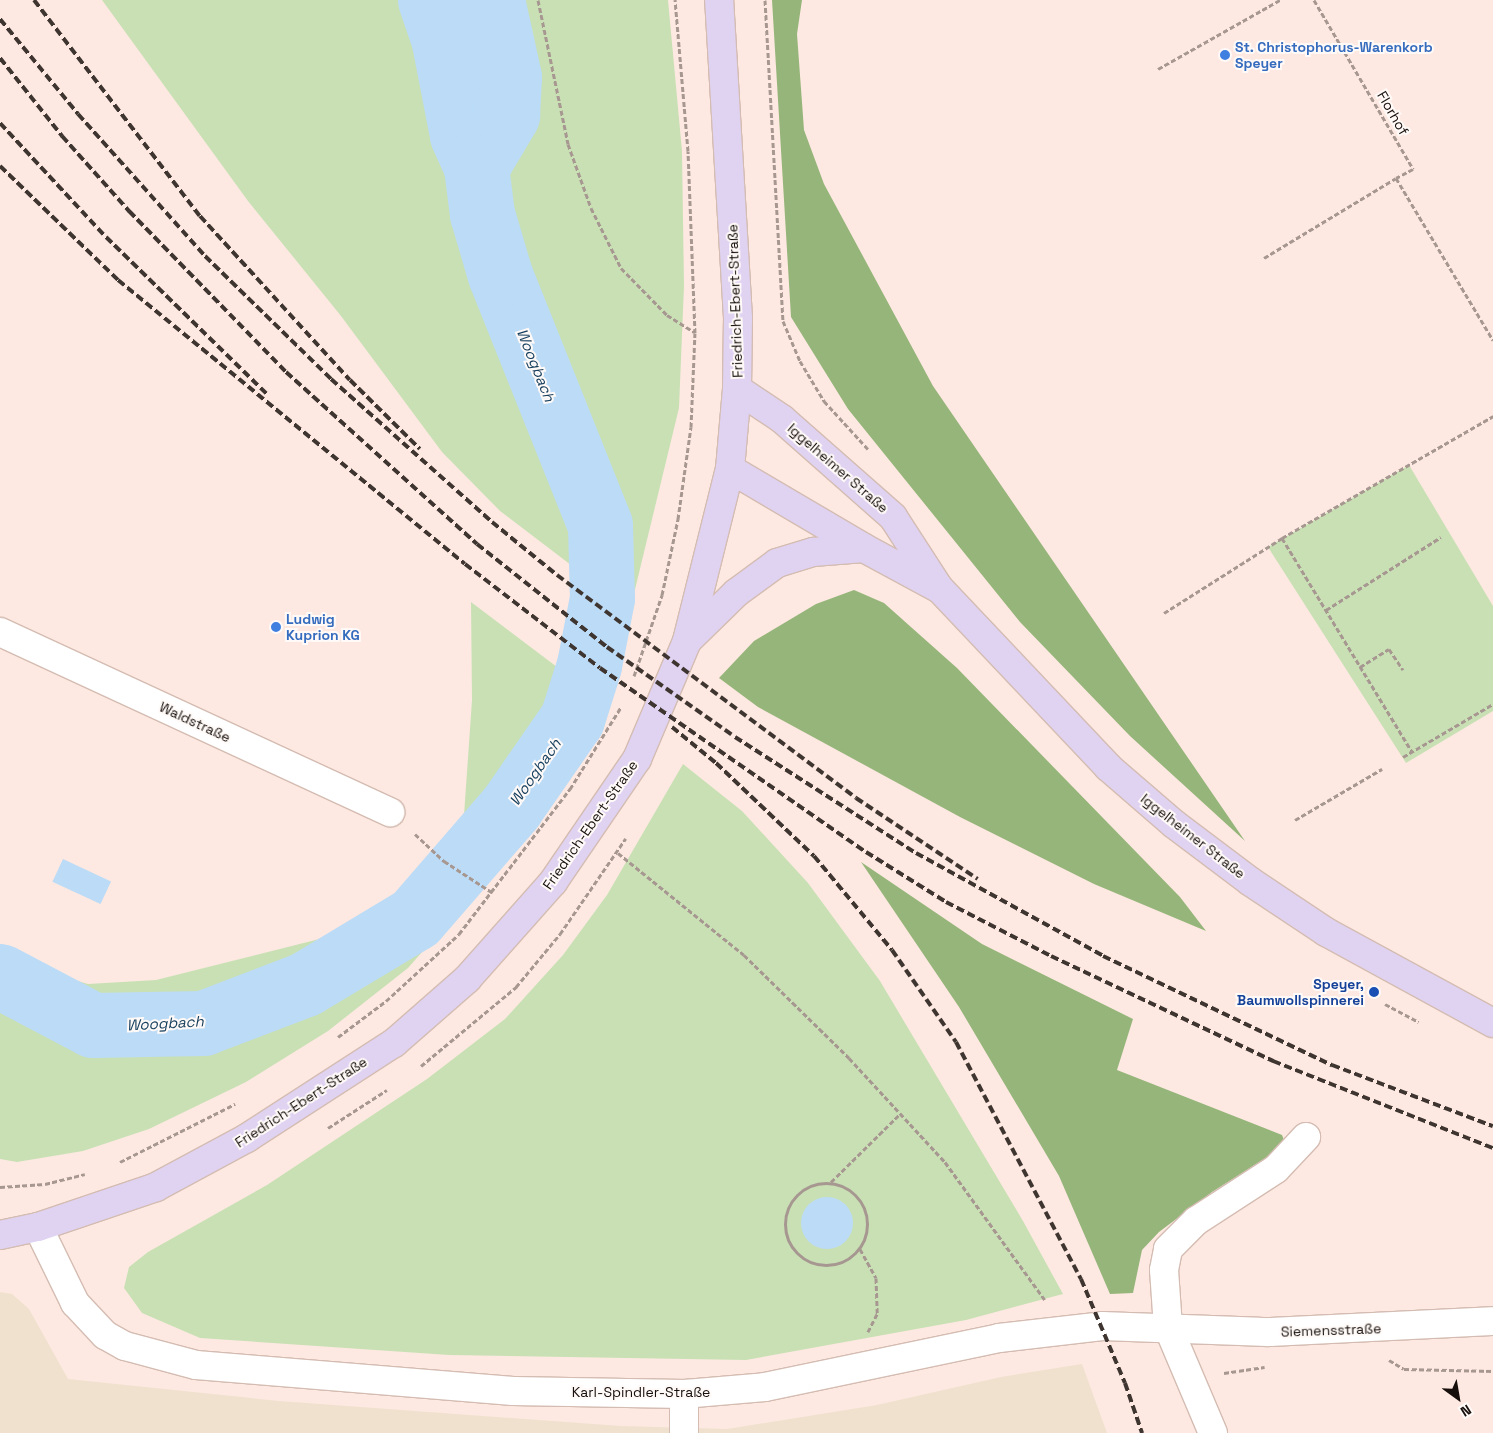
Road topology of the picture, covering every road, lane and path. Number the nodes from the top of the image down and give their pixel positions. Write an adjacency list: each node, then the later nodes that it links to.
1 (538, 0): 10 (path)
2 (675, 0): 10 (path)
3 (719, 0): 12 (main road, Friedrich-Ebert-Straße)
4 (765, 0): 14 (path)
5 (1280, 0): 7 (path)
6 (1314, 0): 8 (path, Florhof)
7 (1158, 69)
8 (1396, 178): 9 (path, Florhof); 11 (path)
9 (1264, 258)
10 (695, 332): 26 (path)
11 (1493, 340)
12 (737, 389): 15 (main road, Friedrich-Ebert-Straße); 19 (main road, Iggelheimer Straße)
13 (1493, 416): 17 (path)
14 (873, 455)
15 (730, 469): 18 (main road, Iggelheimer Straße); 23 (main road, Friedrich-Ebert-Straße)
16 (1441, 537): 20 (path)
17 (1282, 538): 20 (path); 21 (path)
18 (864, 548): 19 (main road, Iggelheimer Straße); 23 (main road)
19 (939, 588): 38 (main road, Iggelheimer Straße)
20 (1326, 610): 24 (path)
21 (1164, 613)
22 (0, 632): 32 (street, Waldstraße)
23 (687, 641): 51 (main road, Friedrich-Ebert-Straße)
24 (1360, 667): 25 (path); 29 (path)
25 (1403, 670)
26 (632, 680)
27 (626, 699): 36 (path)
28 (1493, 704): 29 (path)
29 (1412, 752): 30 (path)
30 (1402, 757)
31 (1382, 769): 33 (path)
32 (390, 812): 36 (path)
33 (1295, 820)
34 (627, 836): 35 (path)
35 (618, 853): 41 (path); 44 (path)
36 (493, 893): 40 (path)
37 (1381, 1002): 39 (path)
38 (1493, 1023)
39 (1423, 1024)
40 (334, 1040)
41 (414, 1071)
42 (391, 1087): 45 (path)
43 (238, 1102): 47 (path)
44 (899, 1115): 49 (path); 56 (path)
45 (319, 1133)
46 (1306, 1137): 55 (street)
47 (116, 1164)
48 (89, 1173): 50 (path)
49 (831, 1182): 53 (path); 53 (path)
50 (0, 1187)
51 (38, 1227): 52 (main road, Friedrich-Ebert-Straße); 62 (street, Karl-Spindler-Straße)
52 (0, 1235)
53 (860, 1249): 59 (path)
54 (1493, 1321): 55 (street, Siemensstraße)
55 (1168, 1327): 56 (street, Karl-Spindler-Straße); 61 (street)
56 (1066, 1329): 59 (street, Karl-Spindler-Straße)
57 (1387, 1359): 60 (path)
58 (1267, 1367): 61 (path)
59 (850, 1370): 62 (street, Karl-Spindler-Straße)
60 (1493, 1371)
61 (1189, 1377): 64 (street)
62 (684, 1394): 63 (street)
63 (684, 1433)
64 (1213, 1433)

